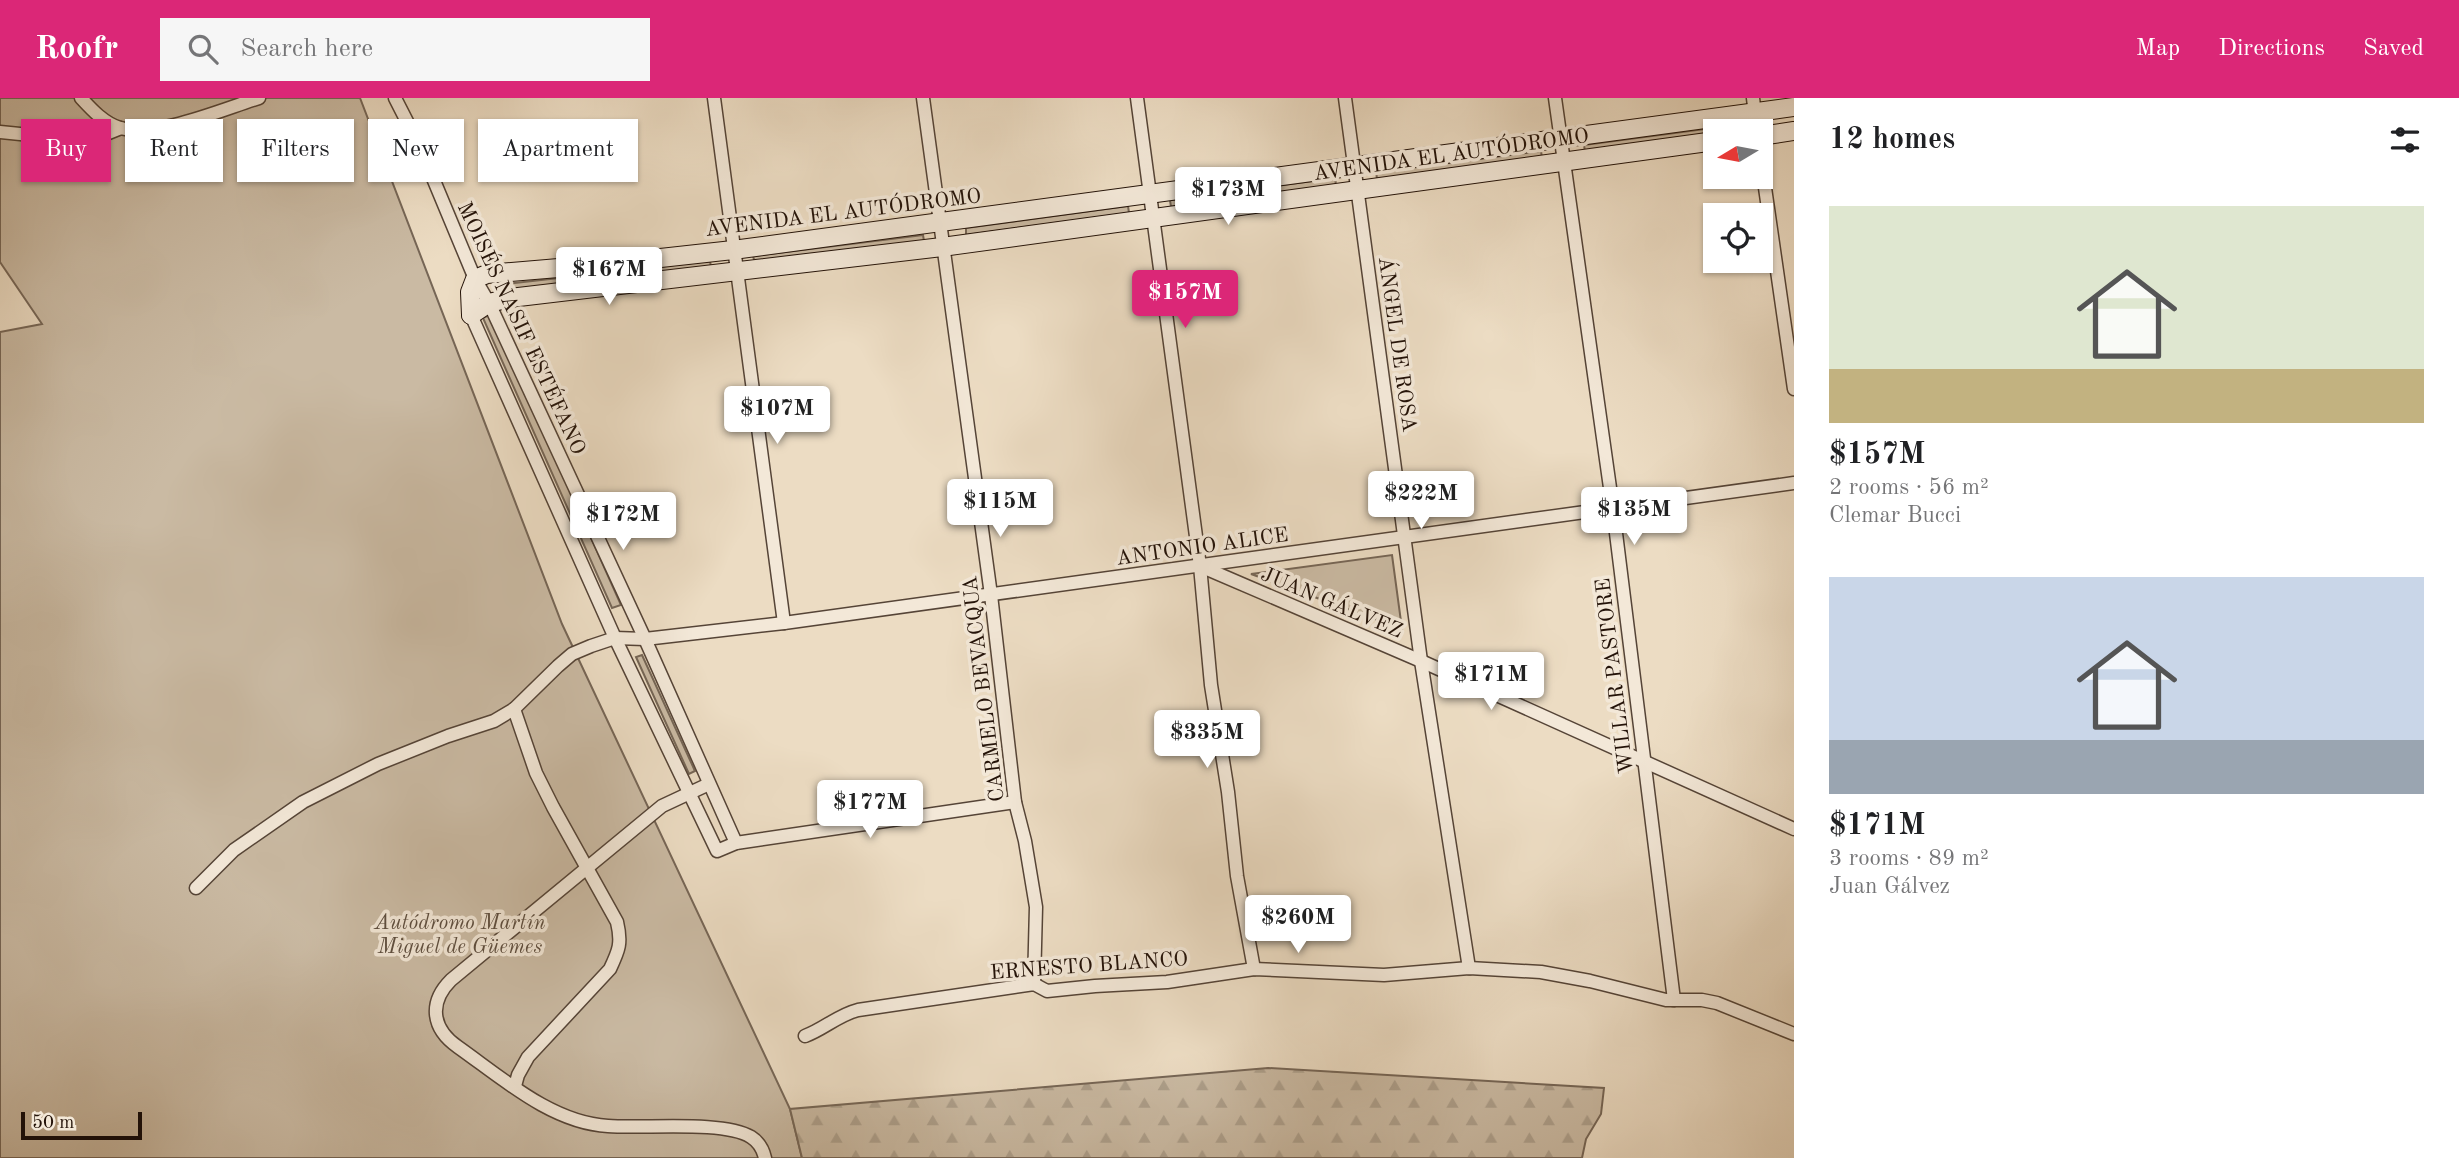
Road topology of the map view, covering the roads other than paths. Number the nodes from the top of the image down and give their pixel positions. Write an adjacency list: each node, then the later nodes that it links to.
1 (81, 98): 11 (street)
2 (259, 98): 11 (street)
3 (395, 98): 27 (street, MOISÉS NASIF ESTÉFANO)
4 (714, 98): 25 (street)
5 (923, 98): 23 (street, CARMELO BEVACQUA)
6 (1137, 98): 21 (street)
7 (1345, 98): 18 (street, ÁNGEL DE ROSA)
8 (1555, 98): 15 (street, WILLAR PASTORE)
9 (1754, 105): 10 (street, AVENIDA EL AUTÓDROMO); 15 (street, AVENIDA EL AUTÓDROMO)
10 (1794, 107)
11 (121, 128): 13 (street)
12 (1794, 131): 14 (street)
13 (0, 132)
14 (1773, 134)
15 (1560, 137): 17 (street, WILLAR PASTORE); 18 (street, AVENIDA EL AUTÓDROMO)
16 (1703, 143): 17 (street, AVENIDA EL AUTÓDROMO)
17 (1565, 161): 20 (street, AVENIDA EL AUTÓDROMO); 32 (street, WILLAR PASTORE)
18 (1355, 166): 20 (street, ÁNGEL DE ROSA); 21 (street, AVENIDA EL AUTÓDROMO)
19 (1765, 189): 30 (street)
20 (1358, 191): 22 (street, AVENIDA EL AUTÓDROMO); 33 (street, ÁNGEL DE ROSA)
21 (1150, 194): 22 (street); 23 (street, AVENIDA EL AUTÓDROMO)
22 (1153, 218): 24 (street, AVENIDA EL AUTÓDROMO); 34 (street)
23 (939, 223): 24 (street, CARMELO BEVACQUA); 25 (street, AVENIDA EL AUTÓDROMO)
24 (942, 247): 26 (street, AVENIDA EL AUTÓDROMO); 35 (street, CARMELO BEVACQUA)
25 (733, 250): 26 (street); 27 (street, AVENIDA EL AUTÓDROMO)
26 (737, 273): 28 (street, AVENIDA EL AUTÓDROMO); 36 (street)
27 (475, 279): 28 (street, MOISÉS NASIF ESTÉFANO); 29 (street)
28 (489, 303): 29 (street, AVENIDA EL AUTÓDROMO); 38 (street, MOISÉS NASIF ESTÉFANO)
29 (471, 315): 37 (street, MOISÉS NASIF ESTÉFANO)
30 (1794, 389)
31 (1794, 483): 32 (street, ANTONIO ALICE)
32 (1613, 509): 33 (street, ANTONIO ALICE); 41 (street, WILLAR PASTORE)
33 (1405, 536): 34 (street, ANTONIO ALICE); 39 (street, ÁNGEL DE ROSA)
34 (1200, 566): 35 (street, ANTONIO ALICE); 39 (street, JUAN GÁLVEZ); 50 (street)
35 (991, 595): 36 (street, ANTONIO ALICE); 44 (street, CARMELO BEVACQUA)
36 (784, 623): 38 (street, ANTONIO ALICE)
37 (615, 638): 38 (street, ANTONIO ALICE); 40 (street); 43 (street, MOISÉS NASIF ESTÉFANO)
38 (645, 639): 42 (street, MOISÉS NASIF ESTÉFANO)
39 (1420, 661): 41 (street, JUAN GÁLVEZ); 49 (street, ÁNGEL DE ROSA)
40 (514, 709): 47 (street); 48 (street)
41 (1644, 763): 45 (street, JUAN GÁLVEZ); 52 (street, WILLAR PASTORE)
42 (709, 784): 43 (street); 46 (street, MOISÉS NASIF ESTÉFANO)
43 (690, 792): 46 (street, MOISÉS NASIF ESTÉFANO); 47 (street)
44 (1015, 802): 46 (street); 51 (street, CARMELO BEVACQUA)
45 (1794, 829)
46 (736, 843)
47 (587, 866): 55 (street); 55 (street)
48 (196, 888)
49 (1469, 968): 50 (street, ERNESTO BLANCO); 52 (street, ERNESTO BLANCO)
50 (1254, 969): 51 (street, ERNESTO BLANCO)
51 (1034, 984): 54 (street, ERNESTO BLANCO)
52 (1674, 1000): 53 (street, ERNESTO BLANCO)
53 (1794, 1034)
54 (805, 1036)
55 (515, 1086): 56 (street)
56 (765, 1158)

